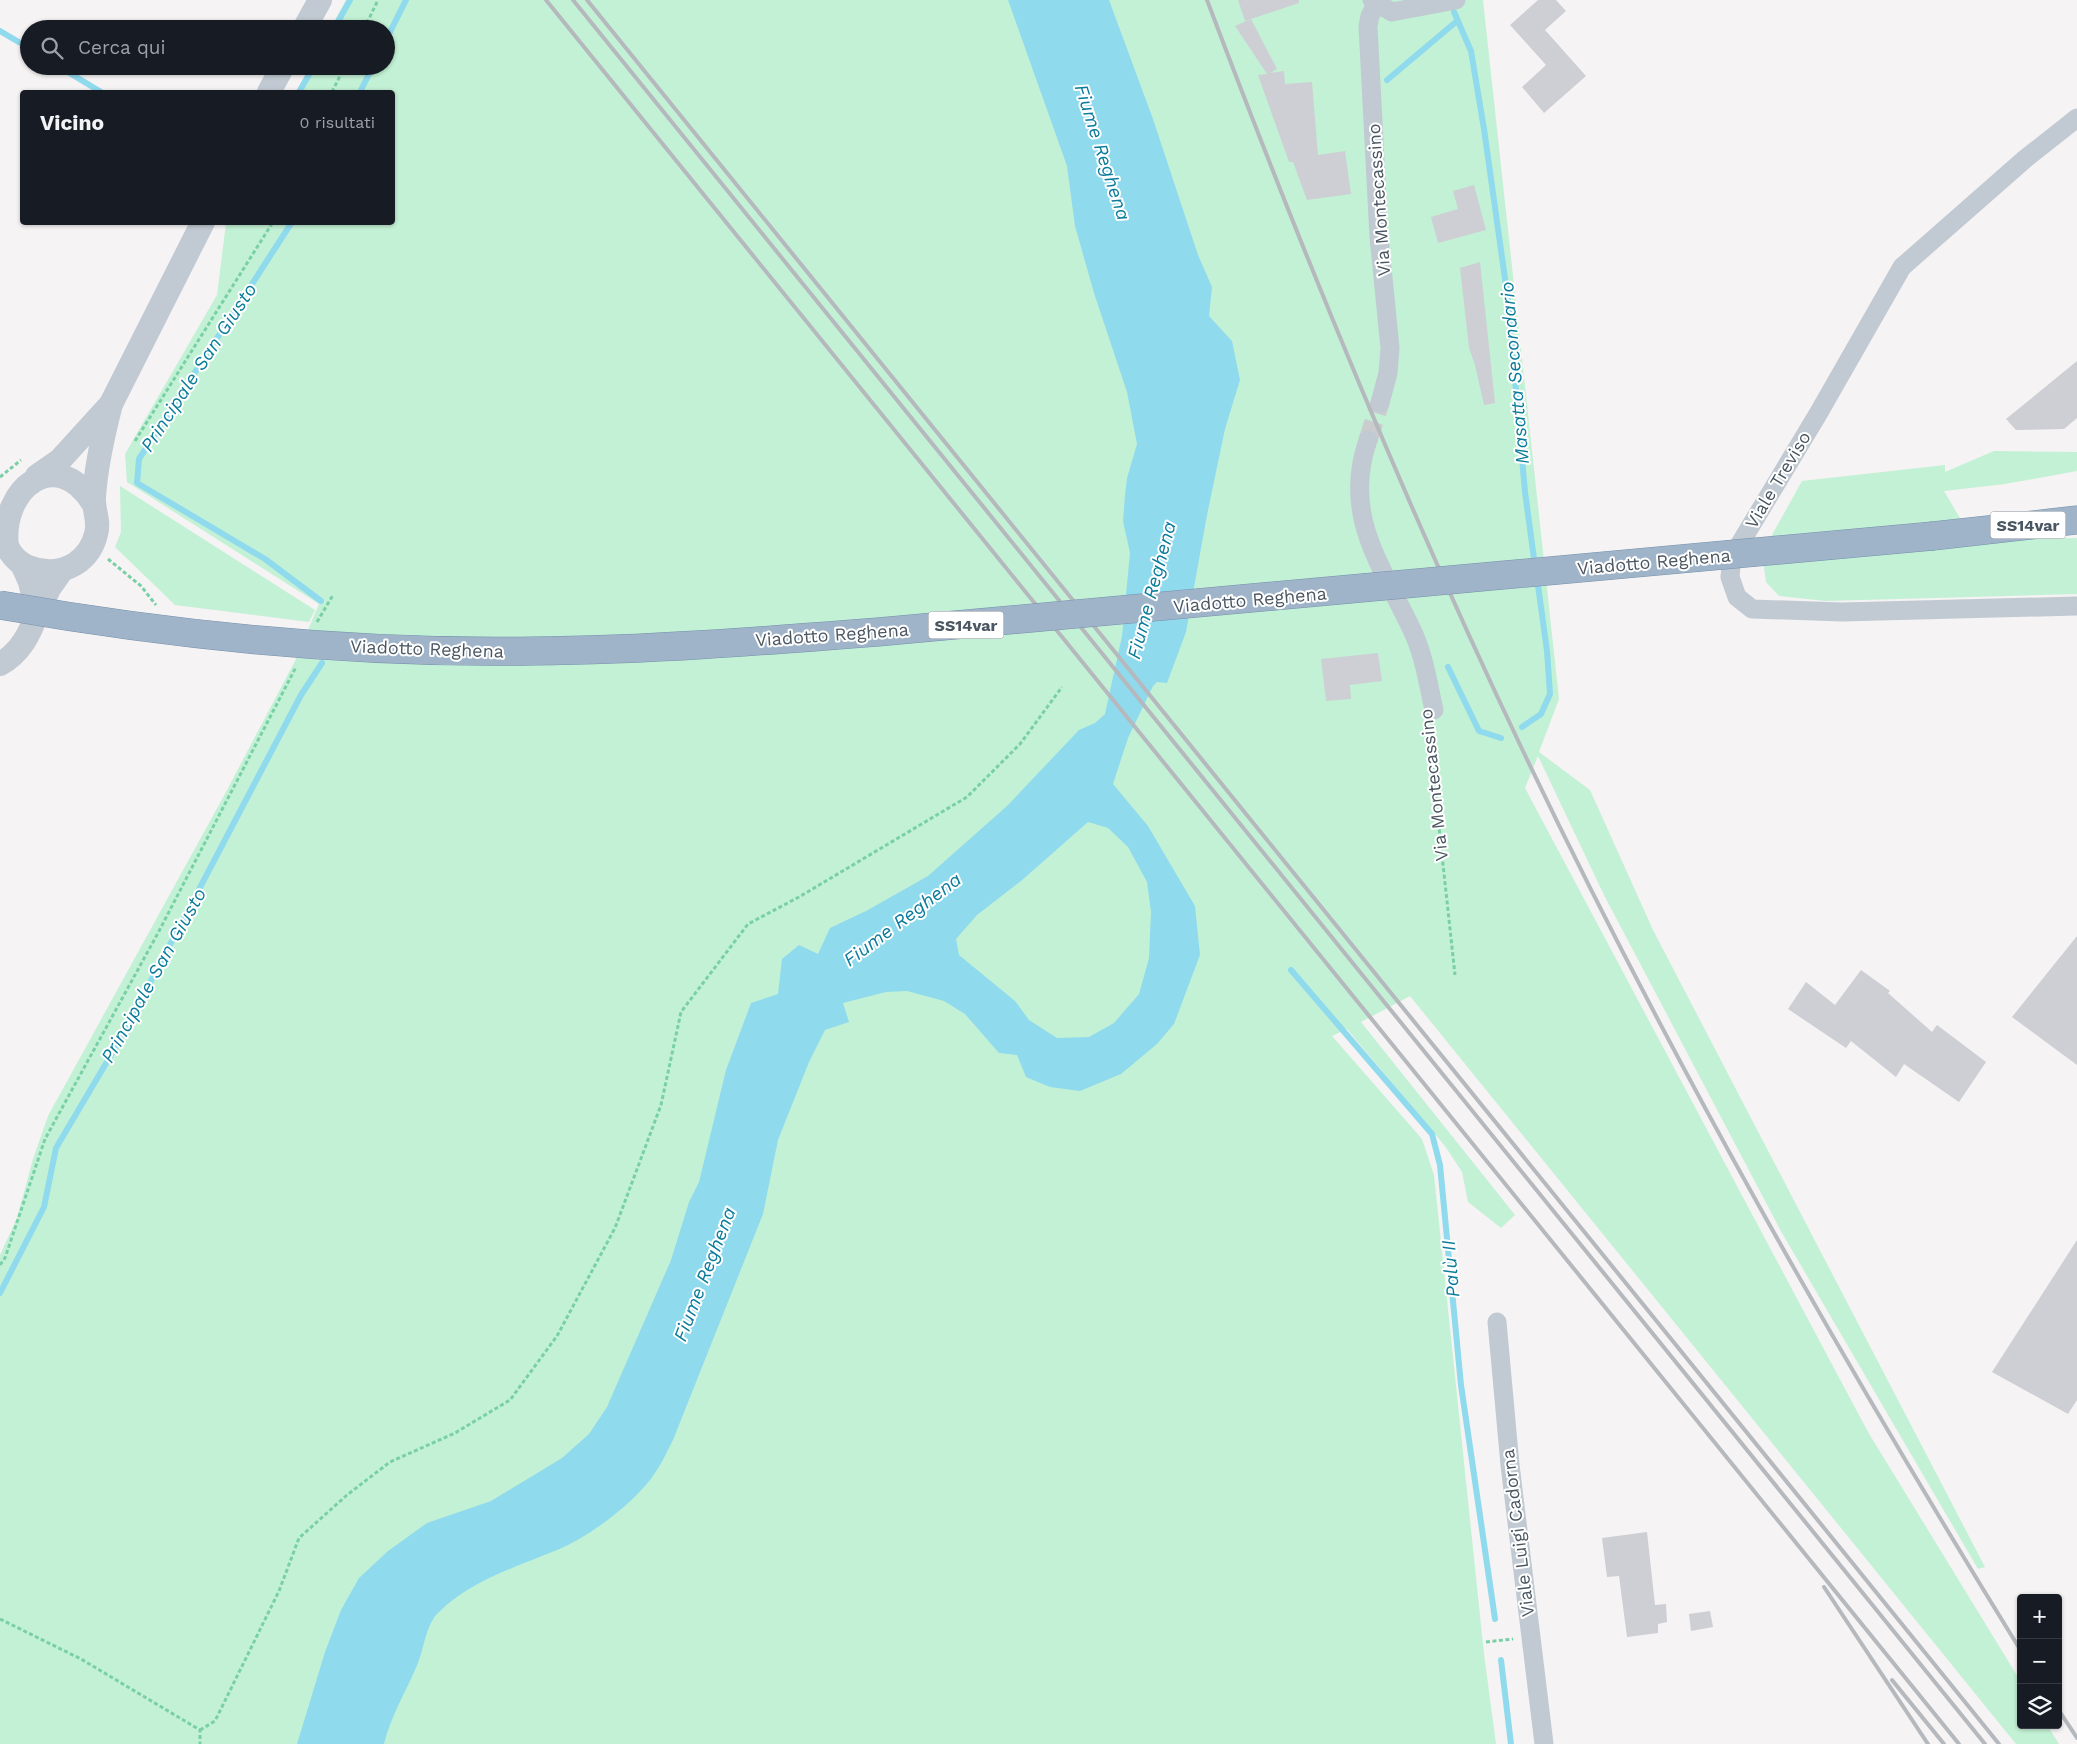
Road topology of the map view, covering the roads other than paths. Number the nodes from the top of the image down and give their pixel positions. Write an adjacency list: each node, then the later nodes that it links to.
1 (320, 0): 4 (street)
2 (1456, 0): 3 (street)
3 (1374, 2): 9 (street, Via Montecassino)
4 (309, 20)
5 (279, 75): 6 (street)
6 (270, 90)
7 (2077, 118): 23 (street, Viale Treviso)
8 (201, 225): 10 (street)
9 (1380, 403)
10 (110, 404): 12 (street); 15 (street)
11 (1368, 440): 26 (street, Via Montecassino)
12 (32, 467): 13 (street); 15 (street)
13 (3, 492): 19 (street)
14 (2077, 502): 17 (highway)
15 (93, 503): 21 (street)
16 (2077, 520): 17 (highway, SS14var)
17 (1980, 530): 18 (highway); 22 (highway, Viadotto Reghena / SS14var, bridge)
18 (2077, 533)
19 (1, 537): 20 (street)
20 (22, 564): 21 (street); 24 (street)
21 (62, 570): 24 (street)
22 (0, 605)
23 (2077, 606)
24 (37, 613): 25 (street)
25 (0, 664)
26 (1431, 714)
27 (1497, 1322): 28 (street, Viale Luigi Cadorna)
28 (1544, 1744)

